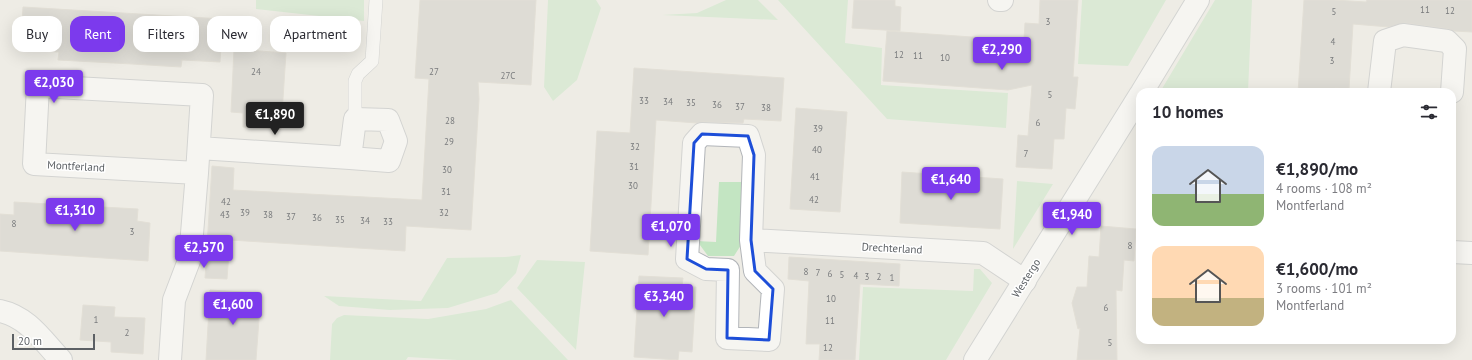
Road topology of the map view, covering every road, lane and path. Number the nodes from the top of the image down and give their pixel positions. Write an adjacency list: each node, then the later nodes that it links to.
1 (376, 0): 7 (lane)
2 (1198, 0): 3 (street, Westergo)
3 (1147, 88)
4 (1380, 88): 5 (street)
5 (1452, 88)
6 (1136, 106): 16 (street, Westergo)
7 (355, 119): 9 (street); 9 (street)
8 (199, 148): 9 (street); 10 (street, Montferland); 10 (street, Montferland)
9 (350, 158)
10 (197, 173): 19 (street, Montferland)
11 (751, 240): 14 (street); 15 (street); 16 (street, Drechterland)
12 (1456, 252): 13 (street)
13 (1472, 253)
14 (728, 270): 15 (street); 15 (street)
15 (755, 271)
16 (1025, 281): 20 (street, Westergo)
17 (0, 311): 18 (street)
18 (61, 360)
19 (170, 360)
20 (975, 360)

